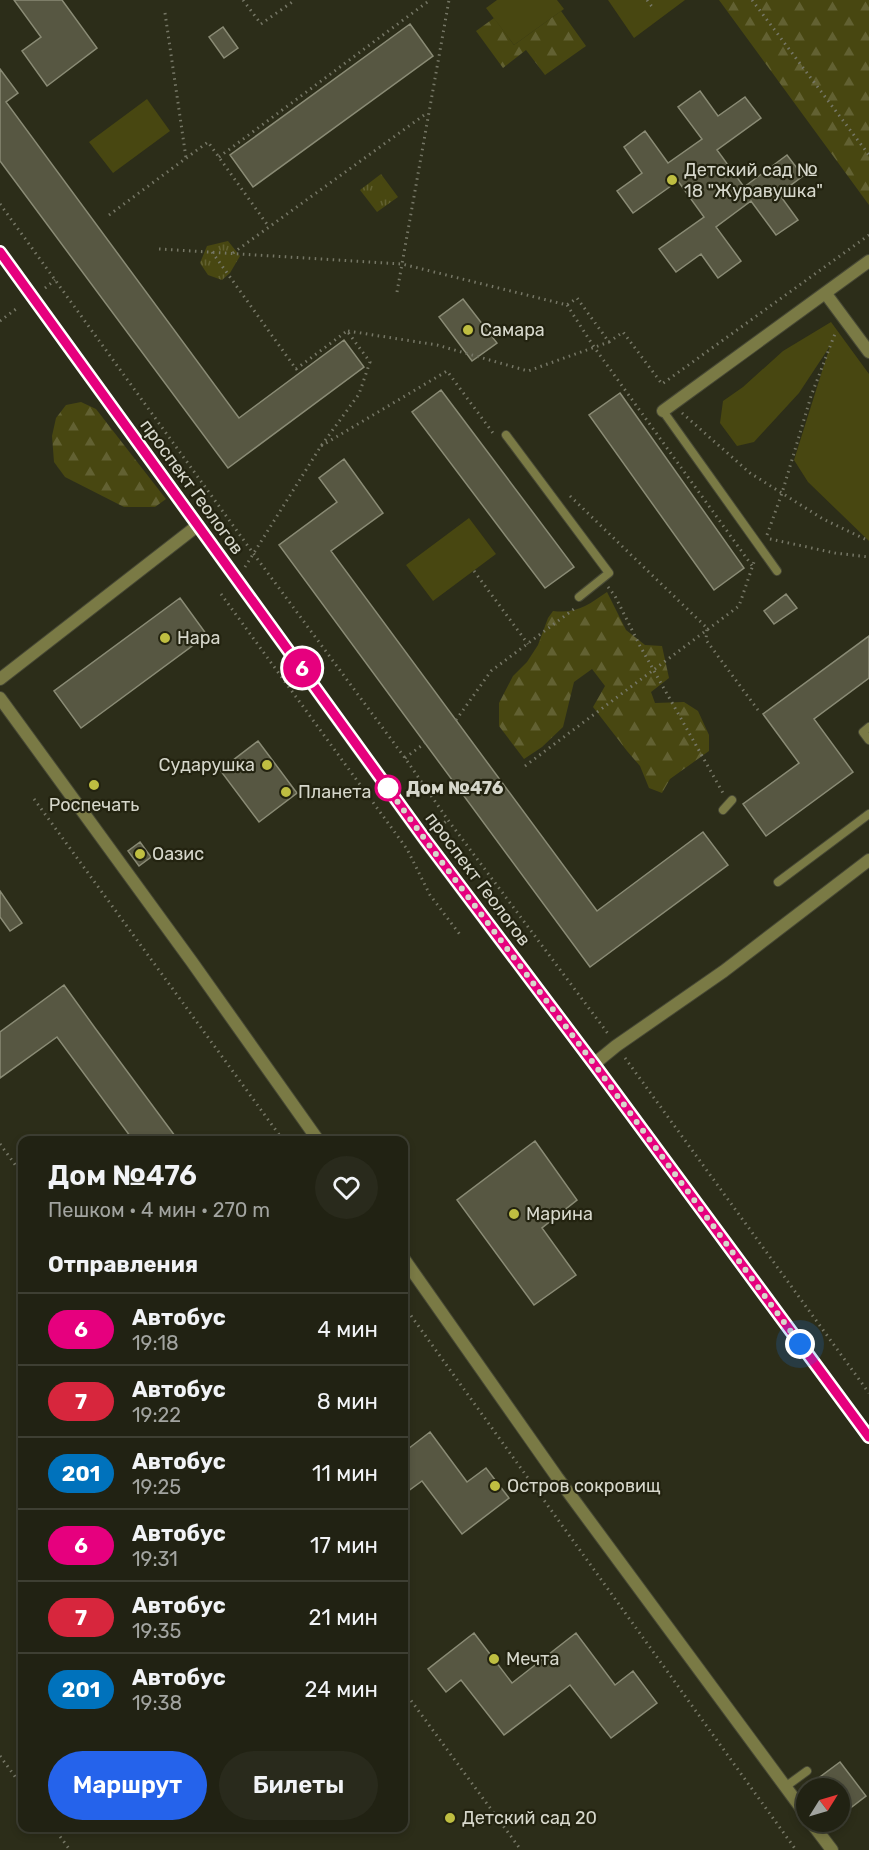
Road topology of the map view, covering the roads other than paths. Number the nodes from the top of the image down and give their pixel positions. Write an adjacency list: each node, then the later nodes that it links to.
1 (0, 252): 7 (street, проспект Геологов)
2 (869, 261): 3 (street)
3 (826, 294): 4 (street); 5 (street)
4 (869, 352)
5 (667, 407): 8 (lane)
6 (501, 436): 9 (lane)
7 (196, 526): 10 (street); 17 (street, проспект Геологов)
8 (777, 571)
9 (579, 601)
10 (0, 679)
11 (0, 698): 18 (street)
12 (869, 727): 13 (lane)
13 (869, 740)
14 (869, 814): 16 (lane)
15 (869, 860): 17 (street)
16 (778, 882)
17 (594, 1064): 20 (street, проспект Геологов)
18 (315, 1136)
19 (408, 1265): 22 (street)
20 (869, 1437)
21 (807, 1771): 22 (lane)
22 (785, 1787): 23 (street)
23 (796, 1802)
24 (818, 1832): 25 (street)
25 (832, 1850)

